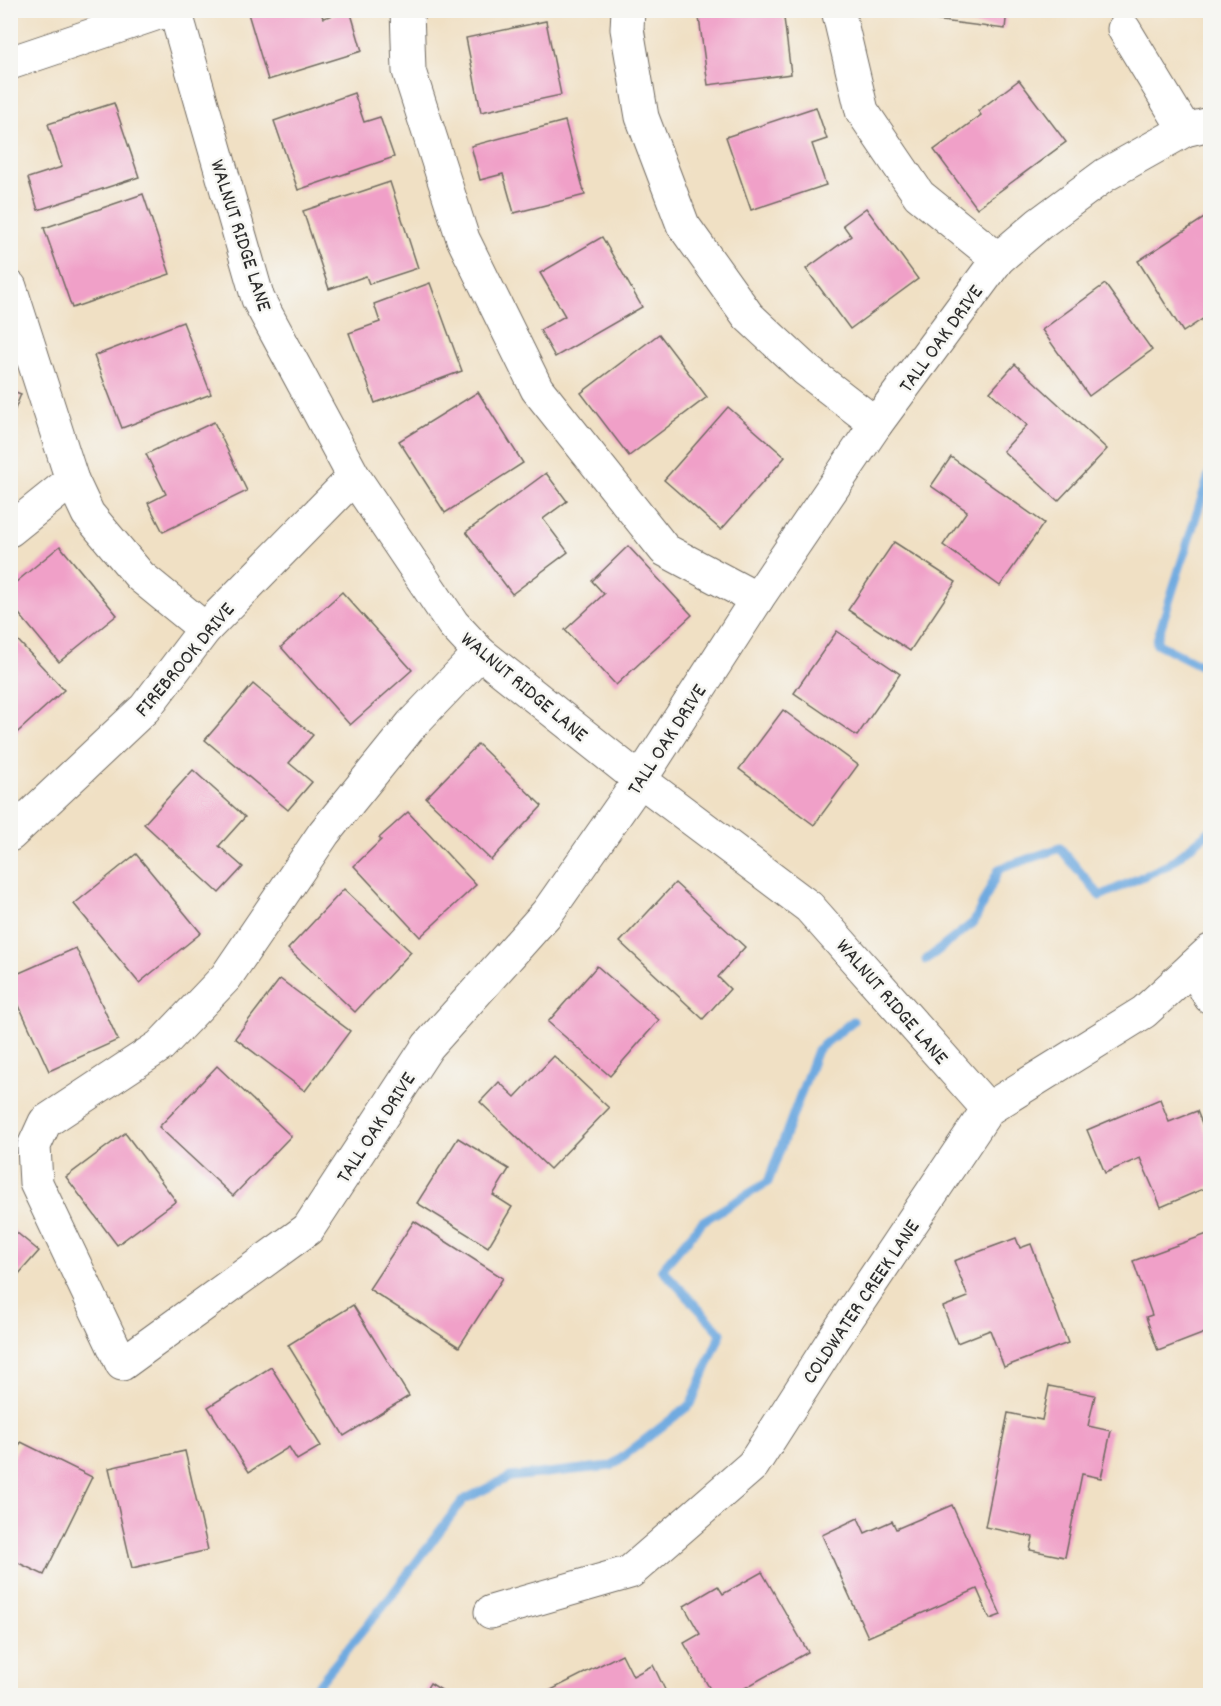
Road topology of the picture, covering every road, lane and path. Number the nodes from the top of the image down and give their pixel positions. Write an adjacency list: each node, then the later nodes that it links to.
1 (166, 10): 7 (street)
2 (176, 10): 12 (street, WALNUT RIDGE LANE)
3 (407, 10): 15 (street)
4 (628, 10): 11 (street)
5 (838, 10): 9 (street)
6 (1124, 29): 8 (street)
7 (10, 63)
8 (1198, 127): 9 (street, TALL OAK DRIVE)
9 (998, 259): 11 (street, TALL OAK DRIVE)
10 (10, 288): 13 (street)
11 (876, 424): 15 (street, TALL OAK DRIVE)
12 (354, 477): 16 (street, FIREBROOK DRIVE); 17 (street, WALNUT RIDGE LANE)
13 (72, 480): 14 (street); 16 (street)
14 (10, 530)
15 (757, 599): 18 (street, TALL OAK DRIVE)
16 (205, 629): 19 (street, FIREBROOK DRIVE)
17 (480, 653): 18 (street, WALNUT RIDGE LANE); 18 (street, TALL OAK DRIVE)
18 (640, 780): 22 (street, WALNUT RIDGE LANE)
19 (10, 835)
20 (1202, 959): 21 (street); 22 (street, COLDWATER CREEK LANE)
21 (1210, 997)
22 (988, 1109): 23 (street, COLDWATER CREEK LANE)
23 (491, 1612)

